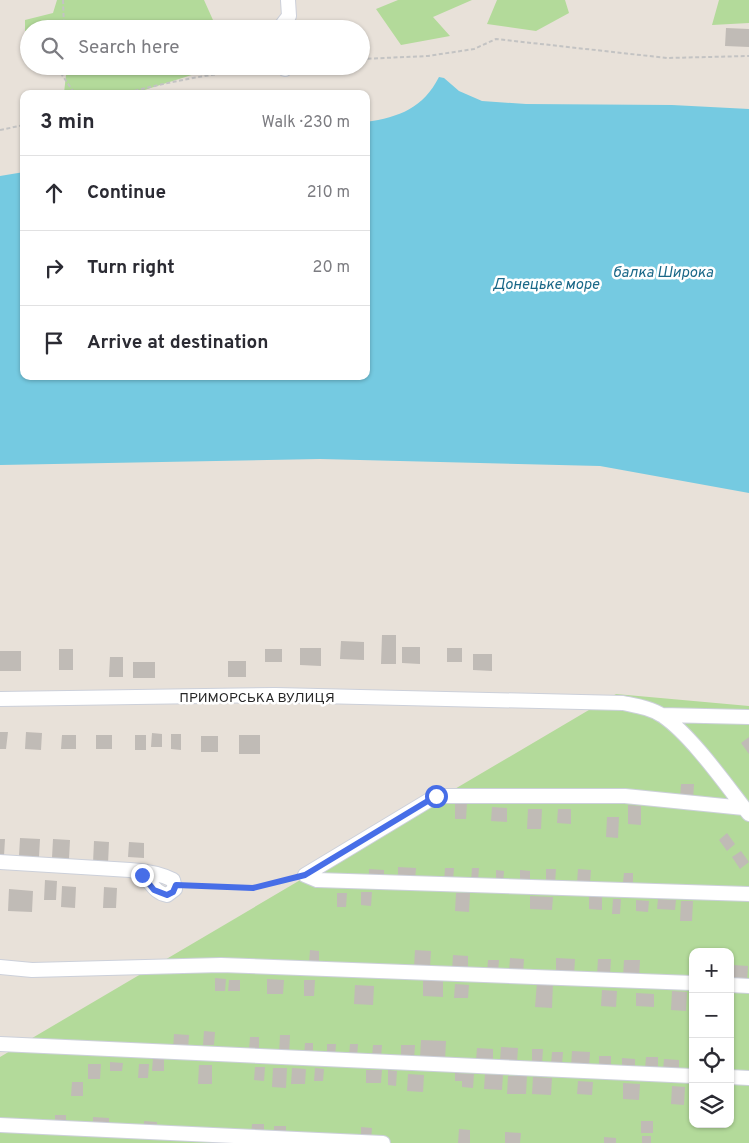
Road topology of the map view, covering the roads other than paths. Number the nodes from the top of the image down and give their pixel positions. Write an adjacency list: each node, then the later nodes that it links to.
1 (288, 0): 2 (street)
2 (286, 20)
3 (0, 699): 4 (street, ПРИМОРСЬКА ВУЛИЦЯ)
4 (661, 715): 5 (street); 6 (street)
5 (749, 717)
6 (747, 811): 9 (street)
7 (0, 862): 8 (street)
8 (176, 885)
9 (749, 894)
10 (0, 966): 11 (street)
11 (689, 983)
12 (734, 985): 13 (street)
13 (749, 986)
14 (0, 1044): 15 (street)
15 (689, 1076)
16 (734, 1077): 17 (street)
17 (749, 1078)
18 (0, 1125): 19 (street)
19 (383, 1143)

